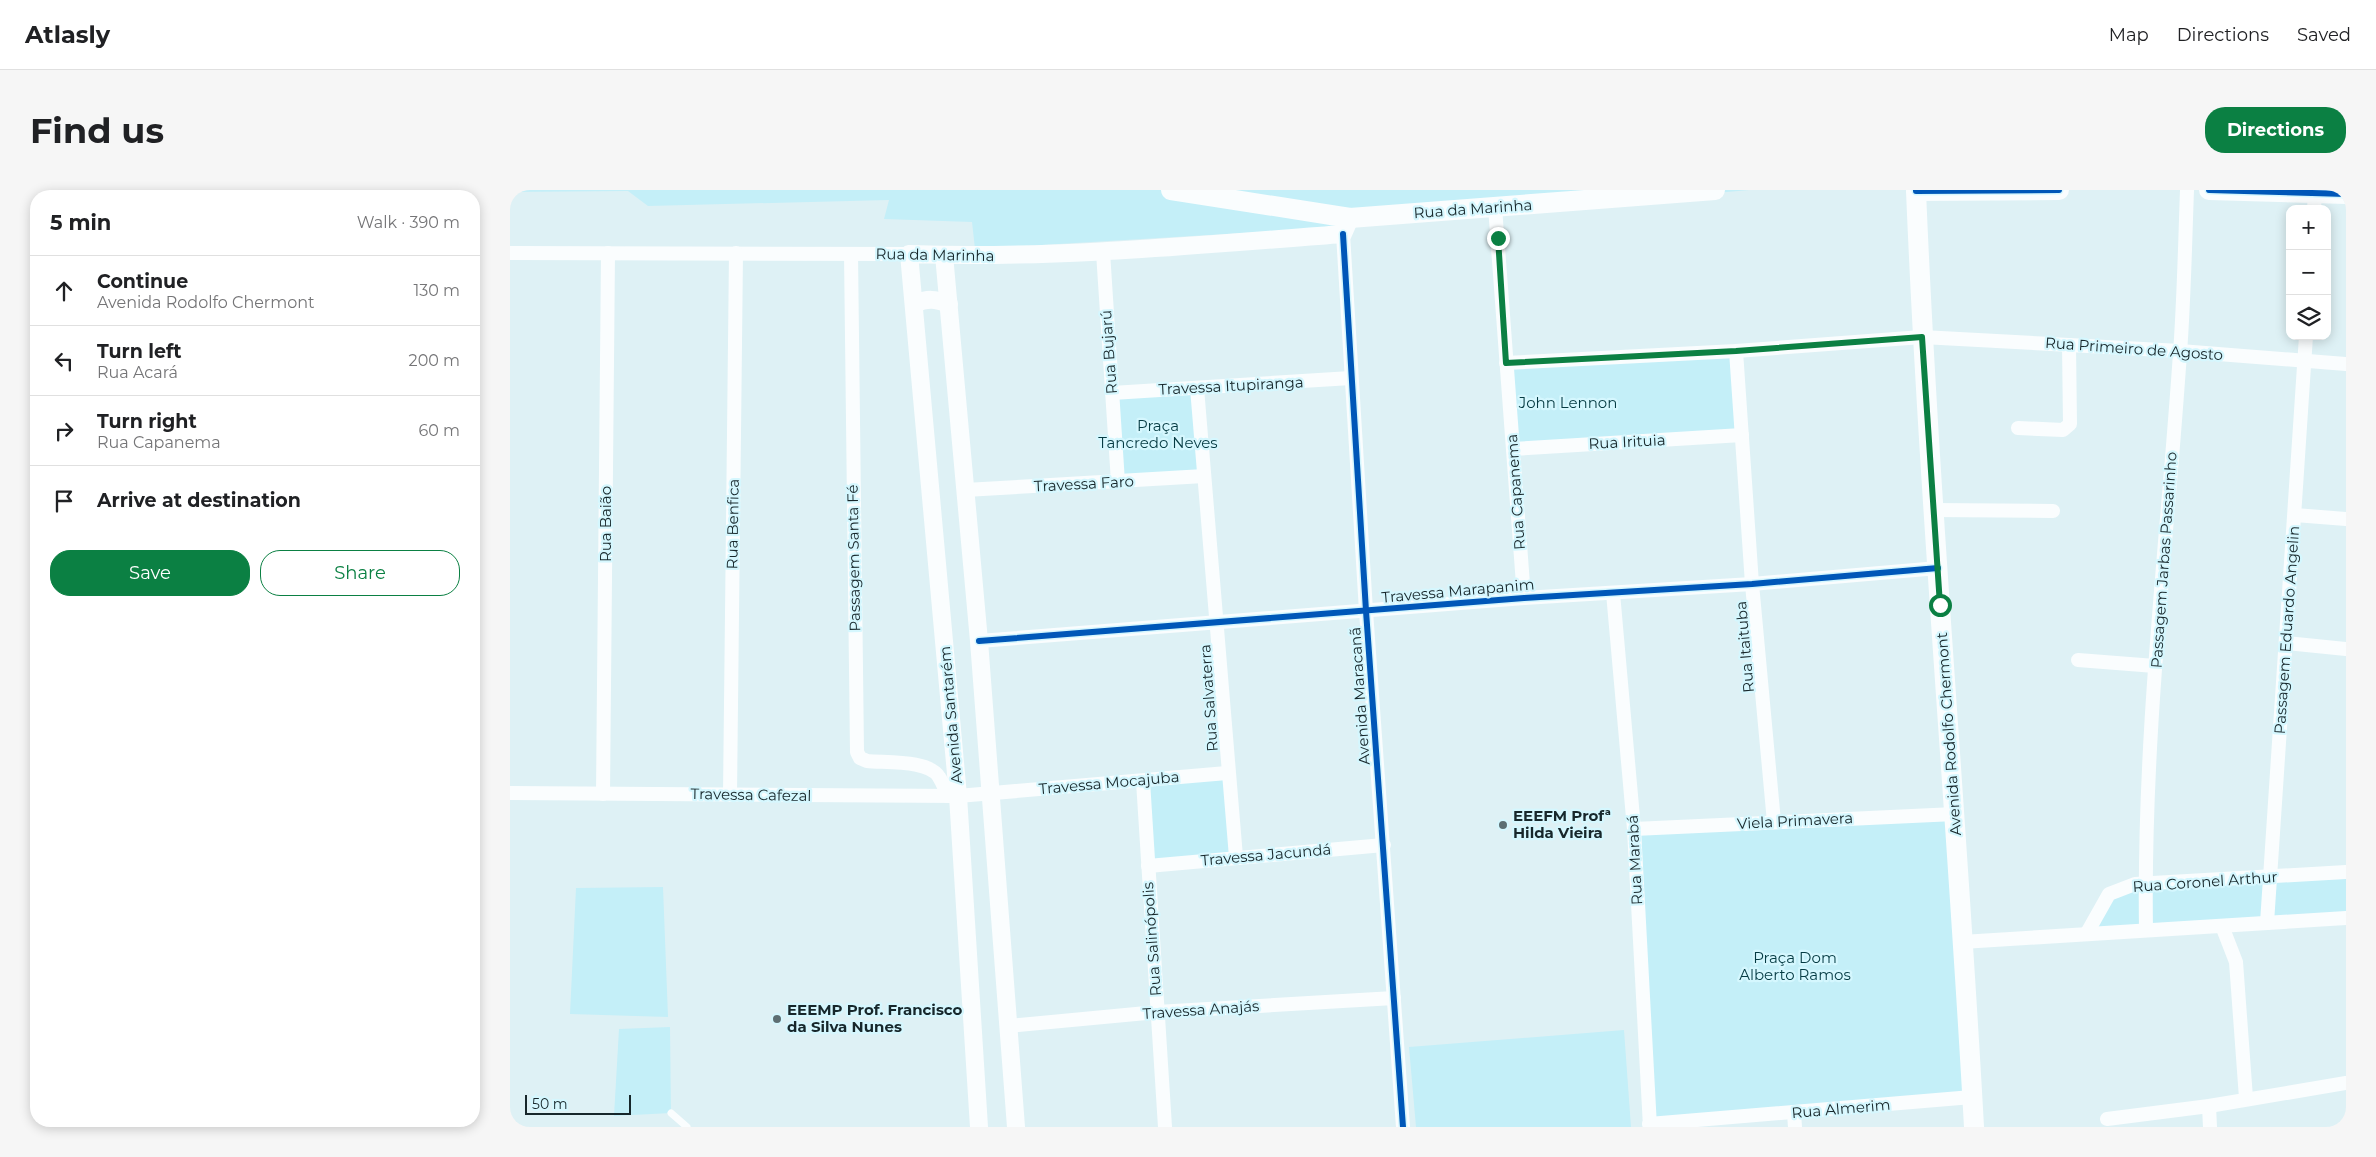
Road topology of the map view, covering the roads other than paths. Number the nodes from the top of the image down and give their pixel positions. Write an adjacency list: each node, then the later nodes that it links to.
1 (1171, 190): 11 (main road, Rua da Marinha)
2 (1715, 190): 10 (main road, Rua da Marinha)
3 (1915, 190): 4 (main road); 5 (main road); 21 (main road, Avenida Rodolfo Chermont)
4 (1922, 190)
5 (2059, 190)
6 (2187, 190): 25 (street, Passagem Jarbas Passarinho)
7 (2208, 190): 9 (main road)
8 (2346, 194): 9 (main road)
9 (2314, 201)
10 (1495, 207): 11 (main road, Rua da Marinha); 27 (street, Rua Capanema)
11 (1346, 226): 12 (street, Rua da Marinha); 29 (street, Avenida Maracanã)
12 (1102, 252): 18 (street, Rua da Marinha); 31 (street, Rua Bujarú)
13 (510, 253): 14 (street, Rua da Marinha)
14 (608, 253): 15 (street, Rua da Marinha); 57 (street, Rua Baião)
15 (736, 253): 16 (street, Rua da Marinha); 58 (street, Rua Benfica)
16 (851, 254): 17 (street, Rua da Marinha); 59 (street, Passagem Santa Fé)
17 (909, 254): 18 (street, Rua da Marinha); 19 (street, Avenida Santarém)
18 (944, 255): 20 (street)
19 (914, 304): 20 (street); 59 (street, Avenida Santarém)
20 (949, 304): 37 (street)
21 (1922, 337): 23 (street, Rua Primeiro de Agosto); 24 (street, Rua Primeiro de Agosto); 38 (main road, Avenida Rodolfo Chermont)
22 (2306, 340): 26 (street, Passagem Eduardo Angelin)
23 (2069, 345): 25 (street, Rua Primeiro de Agosto); 32 (street)
24 (1736, 351): 27 (street, Rua Primeiro de Agosto); 33 (street, Rua Itaituba)
25 (2180, 351): 26 (street, Rua Primeiro de Agosto); 52 (street, Passagem Jarbas Passarinho)
26 (2305, 361): 28 (street, Rua Primeiro de Agosto); 40 (street, Passagem Eduardo Angelin)
27 (1506, 363): 34 (street, Rua Capanema)
28 (2346, 364)
29 (1351, 378): 30 (street, Travessa Itupiranga); 46 (street, Avenida Maracanã)
30 (1198, 388): 31 (street, Travessa Itupiranga); 35 (street, Rua Salvaterra)
31 (1112, 393): 36 (street, Rua Bujarú)
32 (2018, 428)
33 (1742, 435): 34 (street, Rua Irituia); 43 (street, Rua Itaituba)
34 (1513, 448): 45 (street, Rua Capanema)
35 (1204, 476): 36 (street, Travessa Faro); 47 (street, Rua Salvaterra)
36 (1118, 482): 37 (street, Travessa Faro)
37 (965, 490): 48 (street)
38 (1933, 510): 39 (street); 42 (main road, Avenida Rodolfo Chermont)
39 (2053, 511)
40 (2295, 515): 41 (street); 49 (street, Passagem Eduardo Angelin)
41 (2346, 519)
42 (1938, 568): 43 (street, Travessa Marapanim); 60 (main road, Avenida Rodolfo Chermont)
43 (1752, 584): 44 (street, Travessa Marapanim); 61 (street, Rua Itaituba)
44 (1613, 593): 45 (street, Travessa Marapanim); 62 (street, Rua Marabá)
45 (1524, 598): 46 (street, Travessa Marapanim)
46 (1366, 611): 47 (street, Travessa Marapanim); 63 (street, Avenida Maracanã)
47 (1216, 622): 48 (street, Travessa Marapanim); 53 (street, Rua Salvaterra)
48 (979, 641): 55 (street)
49 (2286, 643): 50 (street); 67 (street, Passagem Eduardo Angelin)
50 (2346, 649)
51 (2078, 660): 52 (street)
52 (2155, 666): 68 (street, Passagem Jarbas Passarinho)
53 (1228, 774): 54 (street, Travessa Mocajuba); 64 (street, Rua Salvaterra)
54 (1144, 781): 55 (street, Travessa Mocajuba); 65 (street, Rua Salinópolis)
55 (991, 792): 59 (street, Travessa Cafezal); 77 (street)
56 (510, 793): 57 (street, Travessa Cafezal)
57 (603, 794): 58 (street, Travessa Cafezal)
58 (730, 795): 59 (street, Travessa Cafezal)
59 (953, 796): 87 (street, Avenida Santarém)
60 (1955, 814): 61 (street, Viela Primavera); 74 (main road, Avenida Rodolfo Chermont)
61 (1774, 822): 62 (street, Viela Primavera)
62 (1634, 829): 85 (street, Rua Marabá)
63 (1384, 845): 64 (street, Travessa Jacundá); 75 (street, Avenida Maracanã)
64 (1236, 857): 65 (street, Travessa Jacundá)
65 (1148, 866): 76 (street, Rua Salinópolis)
66 (2346, 872): 67 (street, Rua Coronel Arthur)
67 (2270, 877): 68 (street, Rua Coronel Arthur); 70 (street, Passagem Eduardo Angelin)
68 (2145, 884): 72 (street, Passagem Jarbas Passarinho); 73 (street, Rua Coronel Arthur)
69 (2346, 918): 70 (street)
70 (2267, 923): 71 (street)
71 (2222, 926): 72 (street); 80 (street)
72 (2146, 930): 73 (street)
73 (2087, 933): 74 (street)
74 (1962, 942): 79 (main road, Avenida Rodolfo Chermont)
75 (1394, 998): 76 (street, Travessa Anajás); 90 (street, Avenida Maracanã)
76 (1157, 1012): 77 (street, Travessa Anajás); 89 (street, Rua Salinópolis)
77 (1009, 1026): 88 (street)
78 (2346, 1083): 80 (street)
79 (1972, 1098): 82 (street, Rua Almerim); 92 (main road, Avenida Rodolfo Chermont)
80 (2246, 1098): 81 (street)
81 (2210, 1106): 84 (street); 93 (street)
82 (1794, 1112): 85 (street, Rua Almerim); 91 (street)
83 (671, 1113): 86 (lane)
84 (2107, 1119)
85 (1650, 1126)
86 (687, 1127)
87 (979, 1127)
88 (1016, 1127)
89 (1165, 1127)
90 (1403, 1127)
91 (1795, 1127)
92 (1974, 1127)
93 (2210, 1127)

